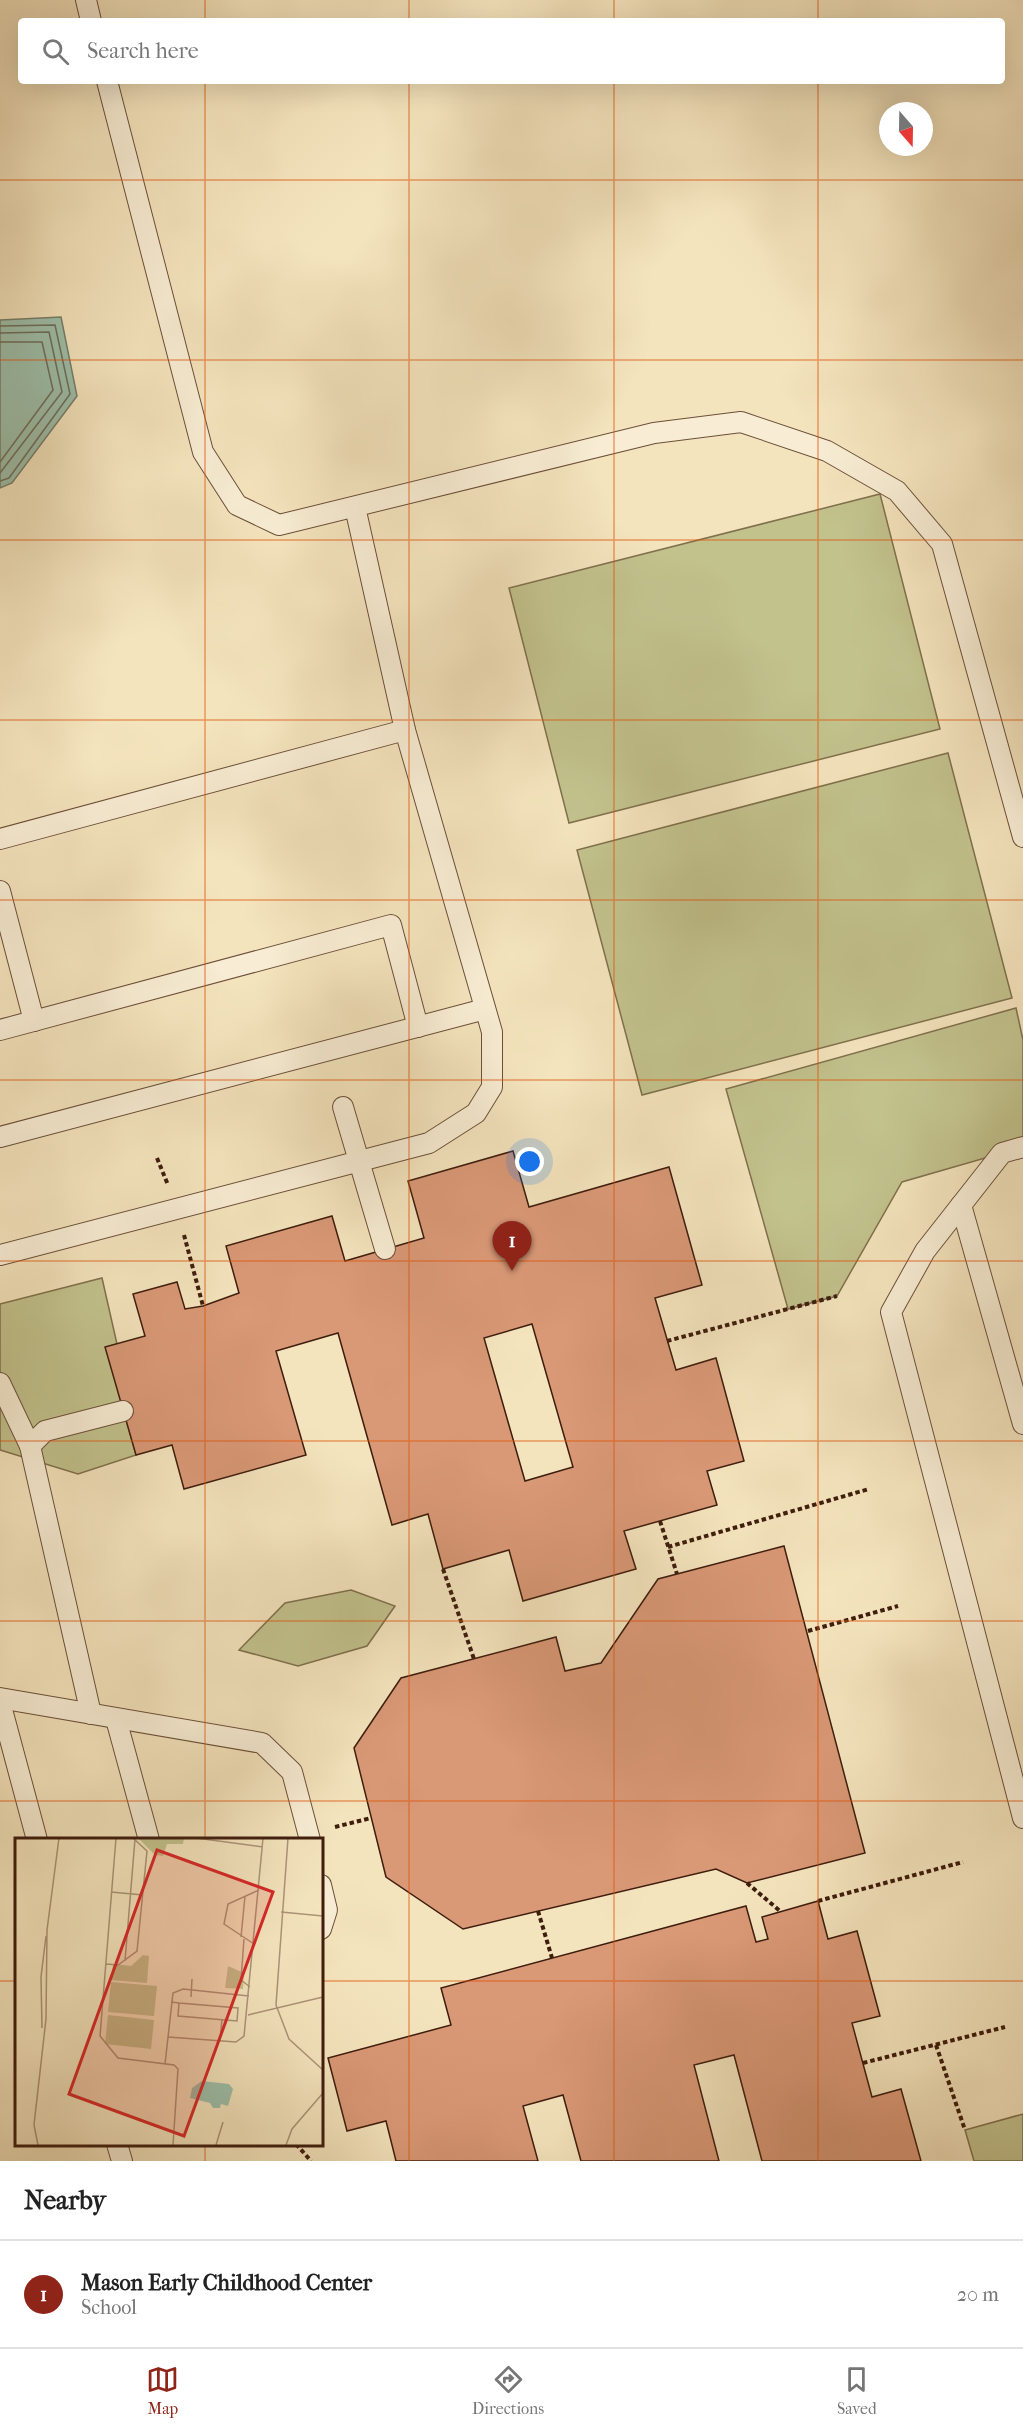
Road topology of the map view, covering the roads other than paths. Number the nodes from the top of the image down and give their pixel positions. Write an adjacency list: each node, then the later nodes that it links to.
1 (86, 0): 2 (lane)
2 (90, 18)
3 (107, 84): 4 (lane)
4 (355, 507): 5 (lane); 6 (lane)
5 (405, 730): 7 (lane); 9 (lane)
6 (1023, 837)
7 (0, 839)
8 (0, 891): 10 (lane)
9 (485, 1009): 11 (lane); 16 (lane)
10 (34, 1021): 11 (lane); 12 (lane)
11 (418, 1027): 14 (lane)
12 (0, 1030)
13 (343, 1107): 16 (lane)
14 (0, 1137)
15 (1023, 1147): 17 (lane)
16 (359, 1161): 18 (lane); 19 (lane)
17 (961, 1205): 22 (lane); 27 (lane)
18 (385, 1249)
19 (0, 1255)
20 (0, 1383): 23 (lane)
21 (123, 1411): 23 (lane)
22 (1023, 1425)
23 (30, 1446): 25 (lane)
24 (0, 1700): 25 (lane); 30 (lane)
25 (91, 1714): 26 (lane)
26 (116, 1719): 29 (lane); 31 (lane)
27 (1017, 1771): 28 (lane)
28 (1023, 1818)
29 (309, 1837)
30 (35, 1838)
31 (148, 1838)
32 (322, 1889): 33 (lane)
33 (322, 1926)
34 (117, 2146): 35 (lane)
35 (122, 2161)

